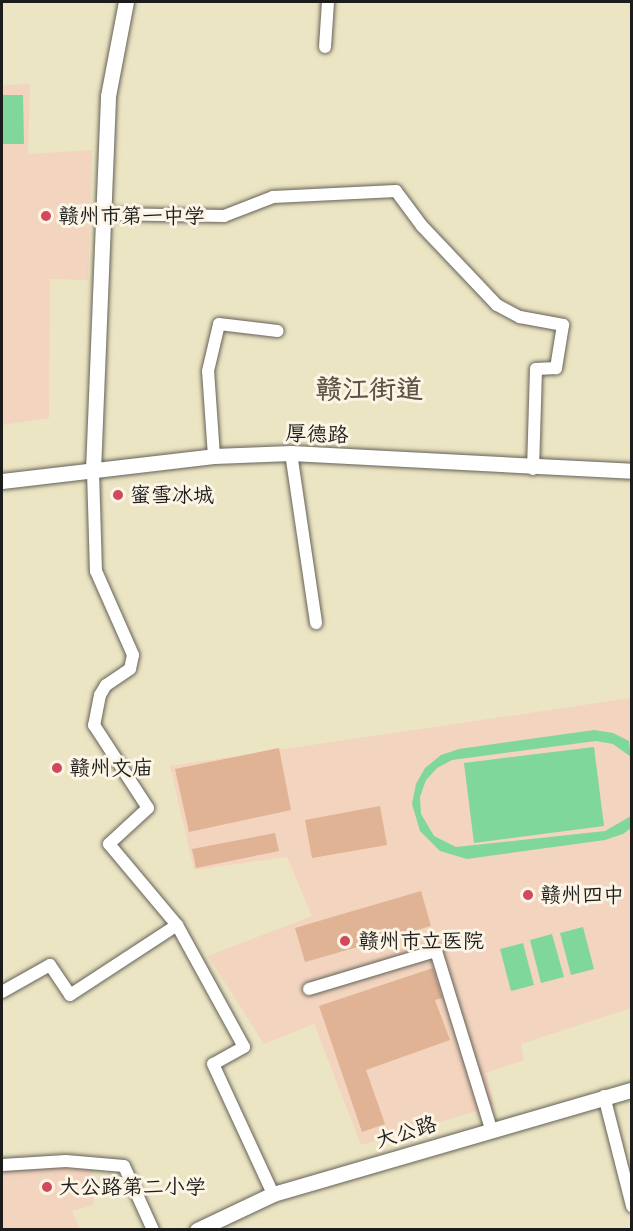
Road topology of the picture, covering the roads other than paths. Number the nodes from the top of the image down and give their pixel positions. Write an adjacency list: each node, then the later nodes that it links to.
1 (126, 2): 4 (street)
2 (328, 2): 3 (street)
3 (325, 47)
4 (104, 214): 8 (street); 9 (street)
5 (278, 331): 7 (street)
6 (291, 453): 7 (street, 厚德路); 8 (street, 厚德路); 12 (street)
7 (214, 456): 9 (street, 厚德路)
8 (533, 469): 10 (street, 厚德路)
9 (93, 471): 11 (street, 厚德路); 13 (street)
10 (632, 471)
11 (2, 481)
12 (316, 623)
13 (177, 926): 15 (street); 20 (street)
14 (309, 989): 18 (street)
15 (2, 992)
16 (632, 1090): 17 (street, 大公路)
17 (604, 1096): 18 (street, 大公路); 21 (street)
18 (491, 1129): 20 (street, 大公路)
19 (2, 1165): 22 (street)
20 (273, 1194): 23 (street, 大公路)
21 (632, 1206)
22 (153, 1230)
23 (197, 1230)

